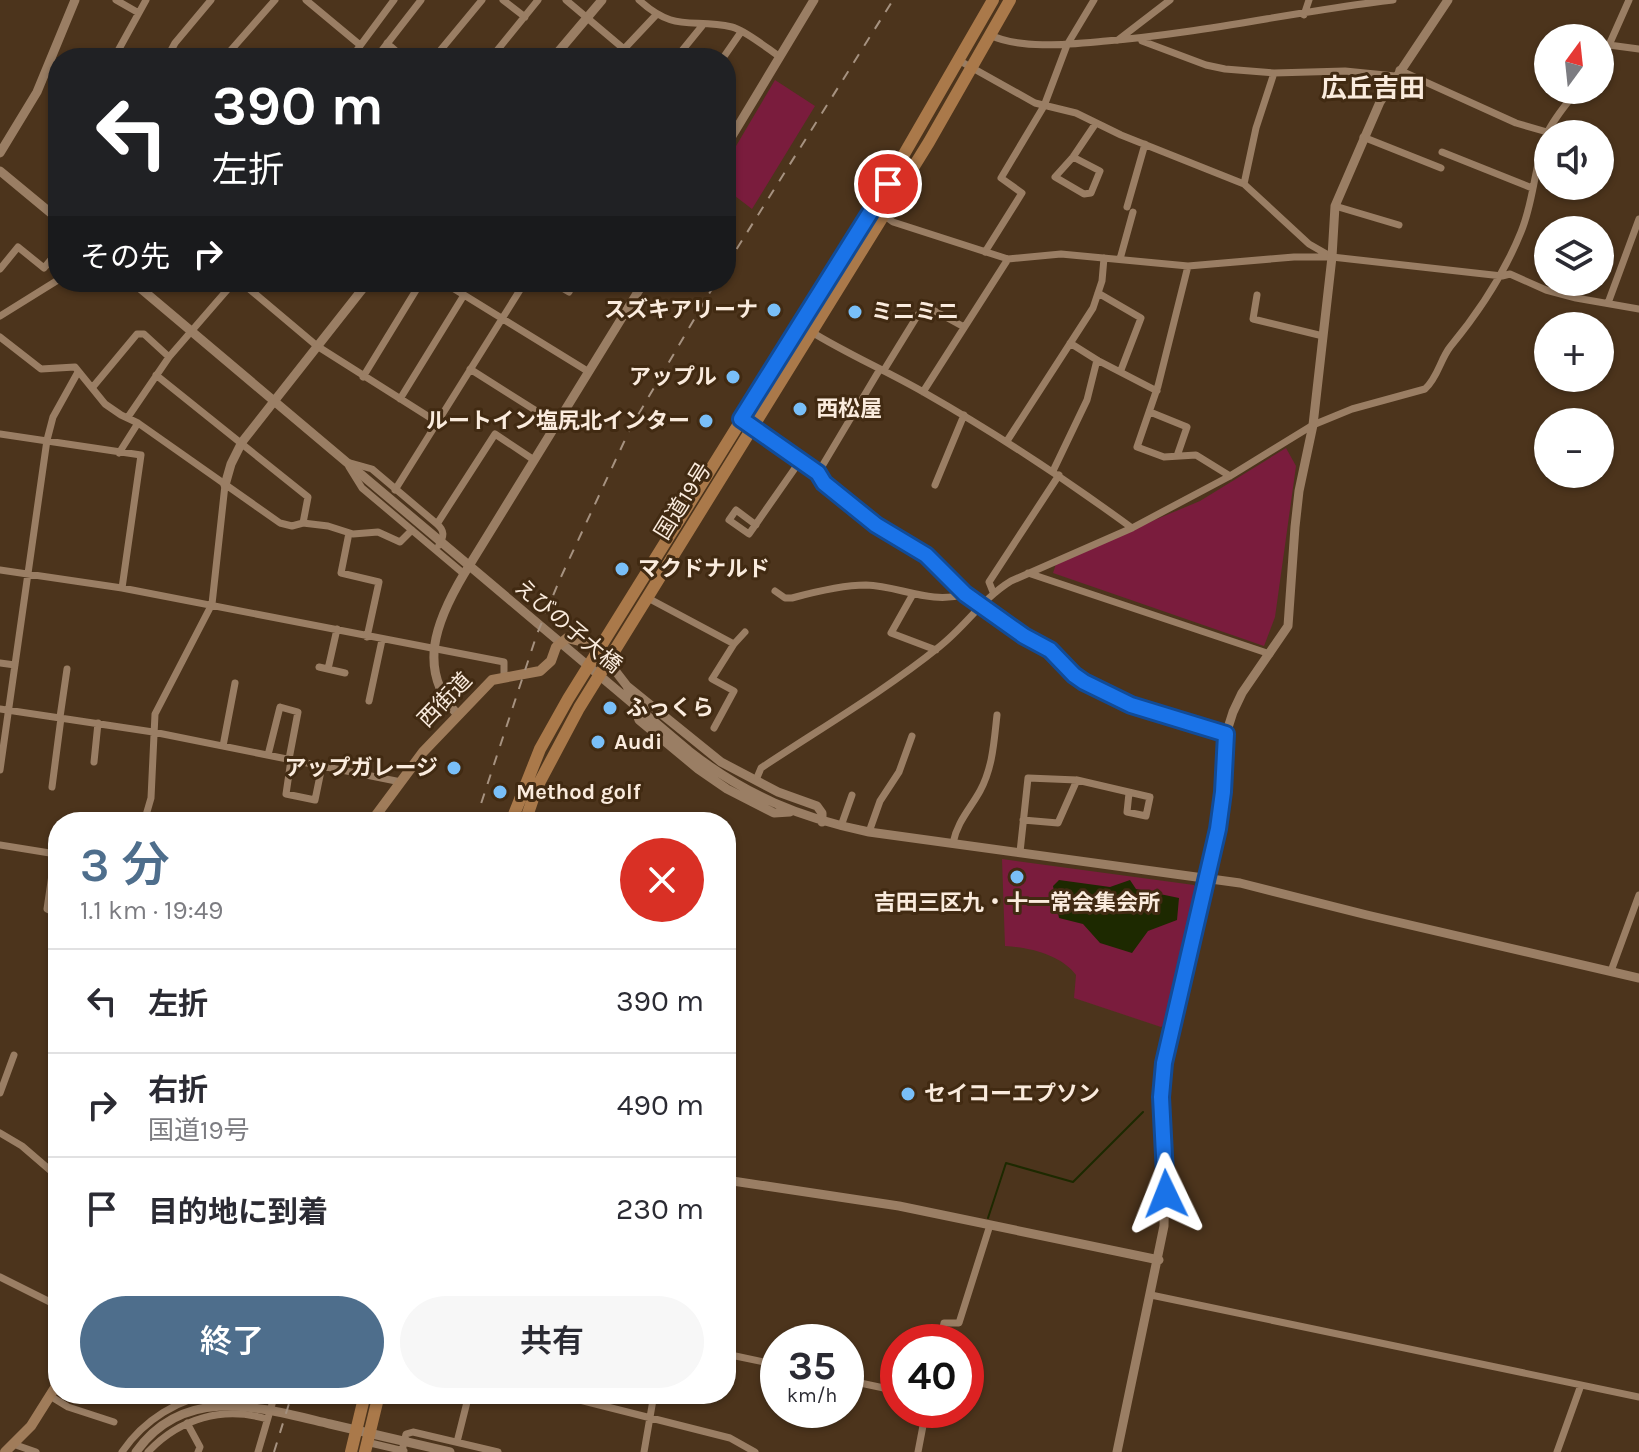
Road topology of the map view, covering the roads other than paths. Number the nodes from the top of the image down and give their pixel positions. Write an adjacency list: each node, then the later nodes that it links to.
1 (75, 0): 41 (street)
2 (116, 0): 26 (street)
3 (146, 0): 26 (street)
4 (194, 0): 25 (street)
5 (211, 0): 25 (street)
6 (275, 0): 44 (street)
7 (306, 0): 38 (street)
8 (394, 0): 38 (street)
9 (421, 0): 37 (street)
10 (482, 0): 48 (street)
11 (503, 0): 29 (street)
12 (538, 0): 29 (street)
13 (566, 0): 30 (street)
14 (602, 0): 30 (street)
15 (639, 0): 27 (street)
16 (814, 0): 56 (street)
17 (993, 0): 57 (highway, 国道19号)
18 (1010, 0): 34 (highway, 国道19号)
19 (1094, 0): 39 (street)
20 (1170, 0): 35 (street)
21 (1309, 0): 28 (street)
22 (1393, 0): 28 (street)
23 (1446, 0): 60 (street)
24 (1629, 0): 33 (street)
25 (204, 8): 43 (street)
26 (137, 12): 42 (street)
27 (656, 15): 31 (street); 52 (street)
28 (1304, 15): 36 (street)
29 (525, 17): 49 (street)
30 (587, 19): 50 (street); 51 (street)
31 (702, 26): 32 (street); 53 (street)
32 (741, 32): 54 (street); 56 (street)
33 (1614, 34)
34 (990, 35): 39 (street); 57 (highway, 国道19号)
35 (1118, 40): 36 (street); 39 (street)
36 (1140, 40): 59 (street)
37 (387, 43): 46 (street); 47 (street)
38 (360, 45): 45 (street)
39 (1067, 45): 61 (street)
40 (1614, 46): 55 (street)
41 (55, 48)
42 (119, 48)
43 (173, 48)
44 (233, 48)
45 (358, 48)
46 (383, 48)
47 (393, 48)
48 (442, 48)
49 (499, 48)
50 (562, 48)
51 (623, 48)
52 (625, 48)
53 (684, 48)
54 (730, 48)
55 (1639, 49)
56 (780, 57): 64 (street)
57 (966, 64): 61 (street); 77 (highway, 国道19号)
58 (48, 65): 68 (street)
59 (1274, 73): 60 (street); 73 (street)
60 (1397, 73): 63 (street); 65 (street)
61 (1044, 106): 62 (street); 80 (street)
62 (1096, 123): 66 (street); 69 (street)
63 (1534, 128)
64 (736, 130)
65 (1363, 137): 70 (street); 75 (street)
66 (1145, 144): 73 (street); 84 (street)
67 (1442, 152): 74 (street)
68 (0, 153)
69 (1073, 157): 69 (street)
70 (1441, 168)
71 (0, 171): 76 (street)
72 (1534, 181): 74 (street)
73 (1244, 184): 81 (street)
74 (1532, 188): 90 (street)
75 (1335, 206): 79 (street); 81 (street)
76 (48, 211)
77 (879, 212): 80 (street); 107 (highway, 国道19号); 110 (highway, 国道19号)
78 (1639, 219): 103 (street)
79 (1399, 225)
80 (985, 252): 83 (street)
81 (1332, 257): 86 (street); 90 (street); 111 (street)
82 (1104, 258): 83 (street); 84 (street); 100 (street)
83 (1008, 259): 108 (street)
84 (1120, 259): 86 (street)
85 (48, 263): 87 (street)
86 (1188, 266): 125 (street)
87 (44, 268): 88 (street); 89 (street)
88 (0, 269)
89 (48, 274)
90 (1502, 276): 103 (street); 136 (street)
91 (48, 286): 105 (street)
92 (145, 292): 109 (street, えびの子大橋)
93 (225, 292): 109 (street)
94 (253, 292): 114 (street)
95 (360, 292): 114 (street)
96 (415, 292): 123 (street)
97 (459, 292): 101 (street)
98 (518, 292): 106 (street)
99 (638, 292): 121 (street)
100 (1098, 293): 113 (street); 119 (street)
101 (464, 295): 106 (street); 127 (street)
102 (1257, 295): 111 (street)
103 (1608, 303): 104 (street)
104 (1639, 309)
105 (0, 316)
106 (501, 317): 117 (street); 121 (street)
107 (800, 325): 110 (street); 134 (highway, 国道19号)
108 (964, 327): 118 (street); 126 (street)
109 (191, 331): 115 (street); 128 (street, えびの子大橋)
110 (812, 332): 118 (street); 134 (highway, 国道19号)
111 (1323, 336): 136 (street)
112 (0, 337): 120 (street)
113 (1070, 343): 116 (street); 139 (street)
114 (317, 346): 123 (street); 128 (street)
115 (169, 357): 122 (street); 124 (street)
116 (1097, 360): 119 (street); 147 (street)
117 (470, 369): 132 (street); 135 (street)
118 (882, 369): 126 (street); 146 (street)
119 (1121, 370): 125 (street)
120 (78, 372): 124 (street); 138 (street)
121 (589, 372): 135 (street)
122 (156, 375): 131 (street); 140 (street)
123 (363, 377): 127 (street)
124 (92, 388): 131 (street)
125 (1157, 391): 129 (street)
126 (923, 392): 130 (street)
127 (400, 399): 132 (street)
128 (275, 401): 140 (street); 145 (street, えびの子大橋)
129 (1150, 412): 142 (street); 142 (street)
130 (964, 415): 139 (street); 150 (street)
131 (128, 417): 133 (street)
132 (437, 422): 151 (street)
133 (138, 423): 141 (street); 149 (street)
134 (747, 423): 144 (street); 168 (highway, 国道19号); 178 (highway, 国道19号)
135 (557, 424): 143 (street)
136 (1313, 425): 148 (street); 179 (street)
137 (0, 434): 138 (street)
138 (47, 440): 141 (street); 162 (street)
139 (1007, 441): 147 (street)
140 (242, 442): 149 (street); 152 (street)
141 (119, 453): 163 (street)
142 (1177, 456): 148 (street)
143 (534, 460): 153 (street); 161 (street)
144 (800, 461): 146 (street); 154 (street)
145 (346, 462): 151 (street); 156 (street); 216 (street, えびの子大橋)
146 (818, 473): 167 (street)
147 (1056, 473): 155 (street); 165 (street)
148 (1230, 476): 155 (street)
149 (225, 485): 152 (street); 169 (street)
150 (935, 485)
151 (395, 490): 153 (street)
152 (303, 523): 157 (street)
153 (437, 524): 158 (street)
154 (756, 525)
155 (1132, 528): 160 (street)
156 (412, 530): 157 (street); 158 (street)
157 (349, 533): 173 (street)
158 (436, 550): 161 (street)
159 (0, 570): 162 (street)
160 (1028, 573): 165 (street); 179 (street)
161 (464, 574): 176 (street)
162 (29, 575): 163 (street); 182 (street)
163 (122, 588): 169 (street)
164 (775, 591): 166 (street)
165 (993, 592): 170 (street)
166 (913, 594): 167 (street); 177 (street)
167 (965, 594): 170 (street)
168 (646, 597): 175 (street); 180 (highway, 国道19号)
169 (212, 604): 171 (street); 197 (street)
170 (983, 606): 177 (street); 198 (street)
171 (337, 629): 173 (street); 185 (street)
172 (745, 632): 175 (street)
173 (367, 637): 174 (street)
174 (382, 640): 176 (street); 190 (street)
175 (734, 644): 196 (street)
176 (434, 649): 187 (street); 192 (street)
177 (936, 650): 206 (street)
178 (597, 651): 180 (main road, 西街道); 187 (main road, 西街道); 214 (highway, 国道19号)
179 (1270, 654): 198 (street)
180 (607, 660): 189 (street); 215 (highway, 国道19号)
181 (0, 663): 182 (street)
182 (15, 665): 191 (street)
183 (319, 667): 185 (street)
184 (67, 669): 194 (street)
185 (328, 669): 186 (street)
186 (345, 673)
187 (504, 677): 192 (main road, 西街道)
188 (235, 683): 200 (street)
189 (627, 686): 206 (street); 216 (street)
190 (369, 701)
191 (4, 709): 194 (street); 205 (street)
192 (458, 715): 208 (main road, 西街道)
193 (997, 715): 221 (street)
194 (60, 718): 195 (street); 209 (street)
195 (98, 723): 197 (street); 203 (street)
196 (714, 728)
197 (153, 732): 200 (street); 212 (street)
198 (1226, 734): 225 (street)
199 (912, 736): 220 (street)
200 (223, 746): 201 (street)
201 (268, 755): 202 (street); 202 (street)
202 (290, 760): 204 (street); 204 (street)
203 (94, 762)
204 (322, 766): 208 (street)
205 (0, 770)
206 (756, 780): 218 (street)
207 (1077, 780): 210 (street); 217 (street); 217 (street)
208 (401, 782): 213 (main road, 西街道)
209 (52, 787)
210 (1129, 793)
211 (852, 795): 219 (street)
212 (147, 812)
213 (378, 812)
214 (515, 812)
215 (529, 812)
216 (794, 812): 218 (street)
217 (1023, 820): 223 (street)
218 (822, 822): 219 (street)
219 (841, 826): 220 (street)
220 (869, 832): 221 (street)
221 (953, 843): 223 (street)
222 (0, 845): 224 (street)
223 (1020, 852): 225 (street)
224 (48, 853)
225 (1207, 878): 227 (street); 235 (street)
226 (1639, 895): 227 (street)
227 (1611, 971): 228 (street)
228 (1639, 978)
229 (14, 1055): 230 (street)
230 (0, 1093)
231 (0, 1133): 232 (street)
232 (48, 1168)
233 (736, 1181): 234 (street)
234 (990, 1225): 235 (street); 239 (street)
235 (1159, 1260): 237 (street)
236 (0, 1277): 238 (street)
237 (1151, 1295): 242 (street); 274 (street)
238 (48, 1301)
239 (944, 1324)
240 (736, 1356): 241 (street)
241 (760, 1361)
242 (1581, 1385): 243 (street); 275 (street)
243 (1639, 1397)
244 (48, 1399): 261 (main road)
245 (63, 1404): 256 (street)
246 (181, 1404): 253 (street)
247 (272, 1404): 255 (street)
248 (364, 1404): 260 (highway)
249 (375, 1404): 260 (highway)
250 (466, 1404): 259 (street)
251 (598, 1404): 254 (street)
252 (653, 1404): 254 (street)
253 (177, 1405): 263 (street)
254 (652, 1417): 271 (street); 272 (street)
255 (267, 1419): 257 (street); 267 (street)
256 (114, 1422)
257 (187, 1423): 265 (street); 266 (street)
258 (923, 1428): 273 (street)
259 (457, 1442): 268 (street); 270 (street)
260 (359, 1447): 268 (street)
261 (9, 1448): 262 (street)
262 (36, 1452)
263 (122, 1452)
264 (136, 1452): 269 (street)
265 (148, 1452)
266 (198, 1452)
267 (258, 1452)
268 (404, 1452)
269 (450, 1452)
270 (498, 1452)
271 (644, 1452)
272 (755, 1452)
273 (918, 1452)
274 (1117, 1452)
275 (1557, 1452)

